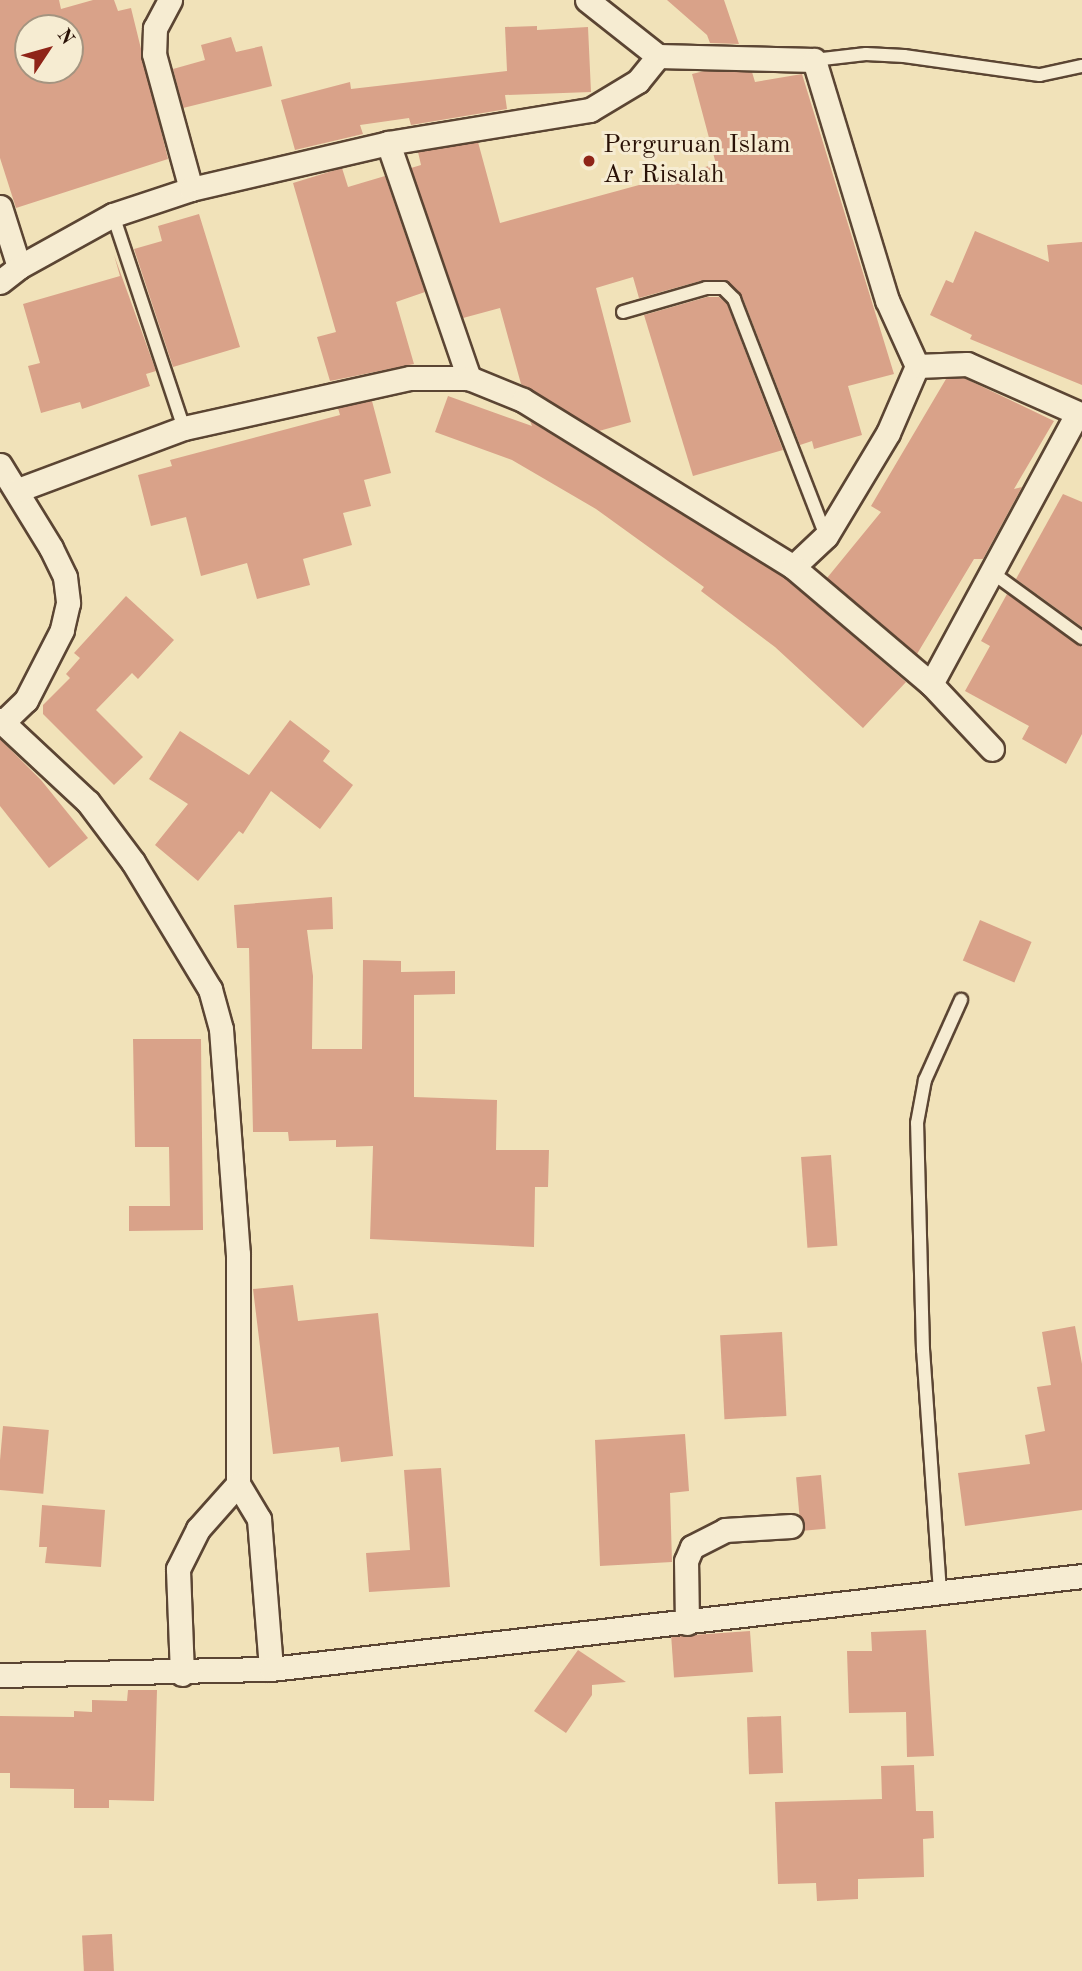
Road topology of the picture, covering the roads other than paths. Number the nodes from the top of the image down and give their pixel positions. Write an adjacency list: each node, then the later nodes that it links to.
1 (170, 0): 7 (street)
2 (586, 0): 3 (street)
3 (658, 57): 4 (street); 6 (street)
4 (814, 60): 5 (lane); 13 (street)
5 (1082, 66)
6 (388, 143): 7 (street); 14 (street)
7 (191, 189): 9 (street)
8 (0, 207): 10 (street)
9 (113, 215): 10 (street); 16 (lane)
10 (19, 267): 11 (street)
11 (0, 282)
12 (623, 312): 19 (lane)
13 (917, 366): 15 (street); 19 (street)
14 (469, 378): 16 (street); 20 (street)
15 (1079, 414): 21 (street)
16 (184, 428): 18 (street)
17 (0, 465): 18 (street)
18 (18, 490): 24 (street)
19 (825, 536): 20 (street)
20 (793, 567): 23 (street)
21 (994, 574): 22 (lane); 23 (street)
22 (1082, 638)
23 (931, 684): 25 (street)
24 (1, 721): 27 (street)
25 (992, 750)
26 (961, 1000): 30 (lane)
27 (238, 1484): 32 (street); 33 (street)
28 (791, 1527): 31 (street)
29 (1082, 1576): 30 (street)
30 (940, 1592): 31 (street)
31 (687, 1623): 32 (street)
32 (271, 1669): 33 (street)
33 (182, 1674): 34 (street)
34 (0, 1675)

